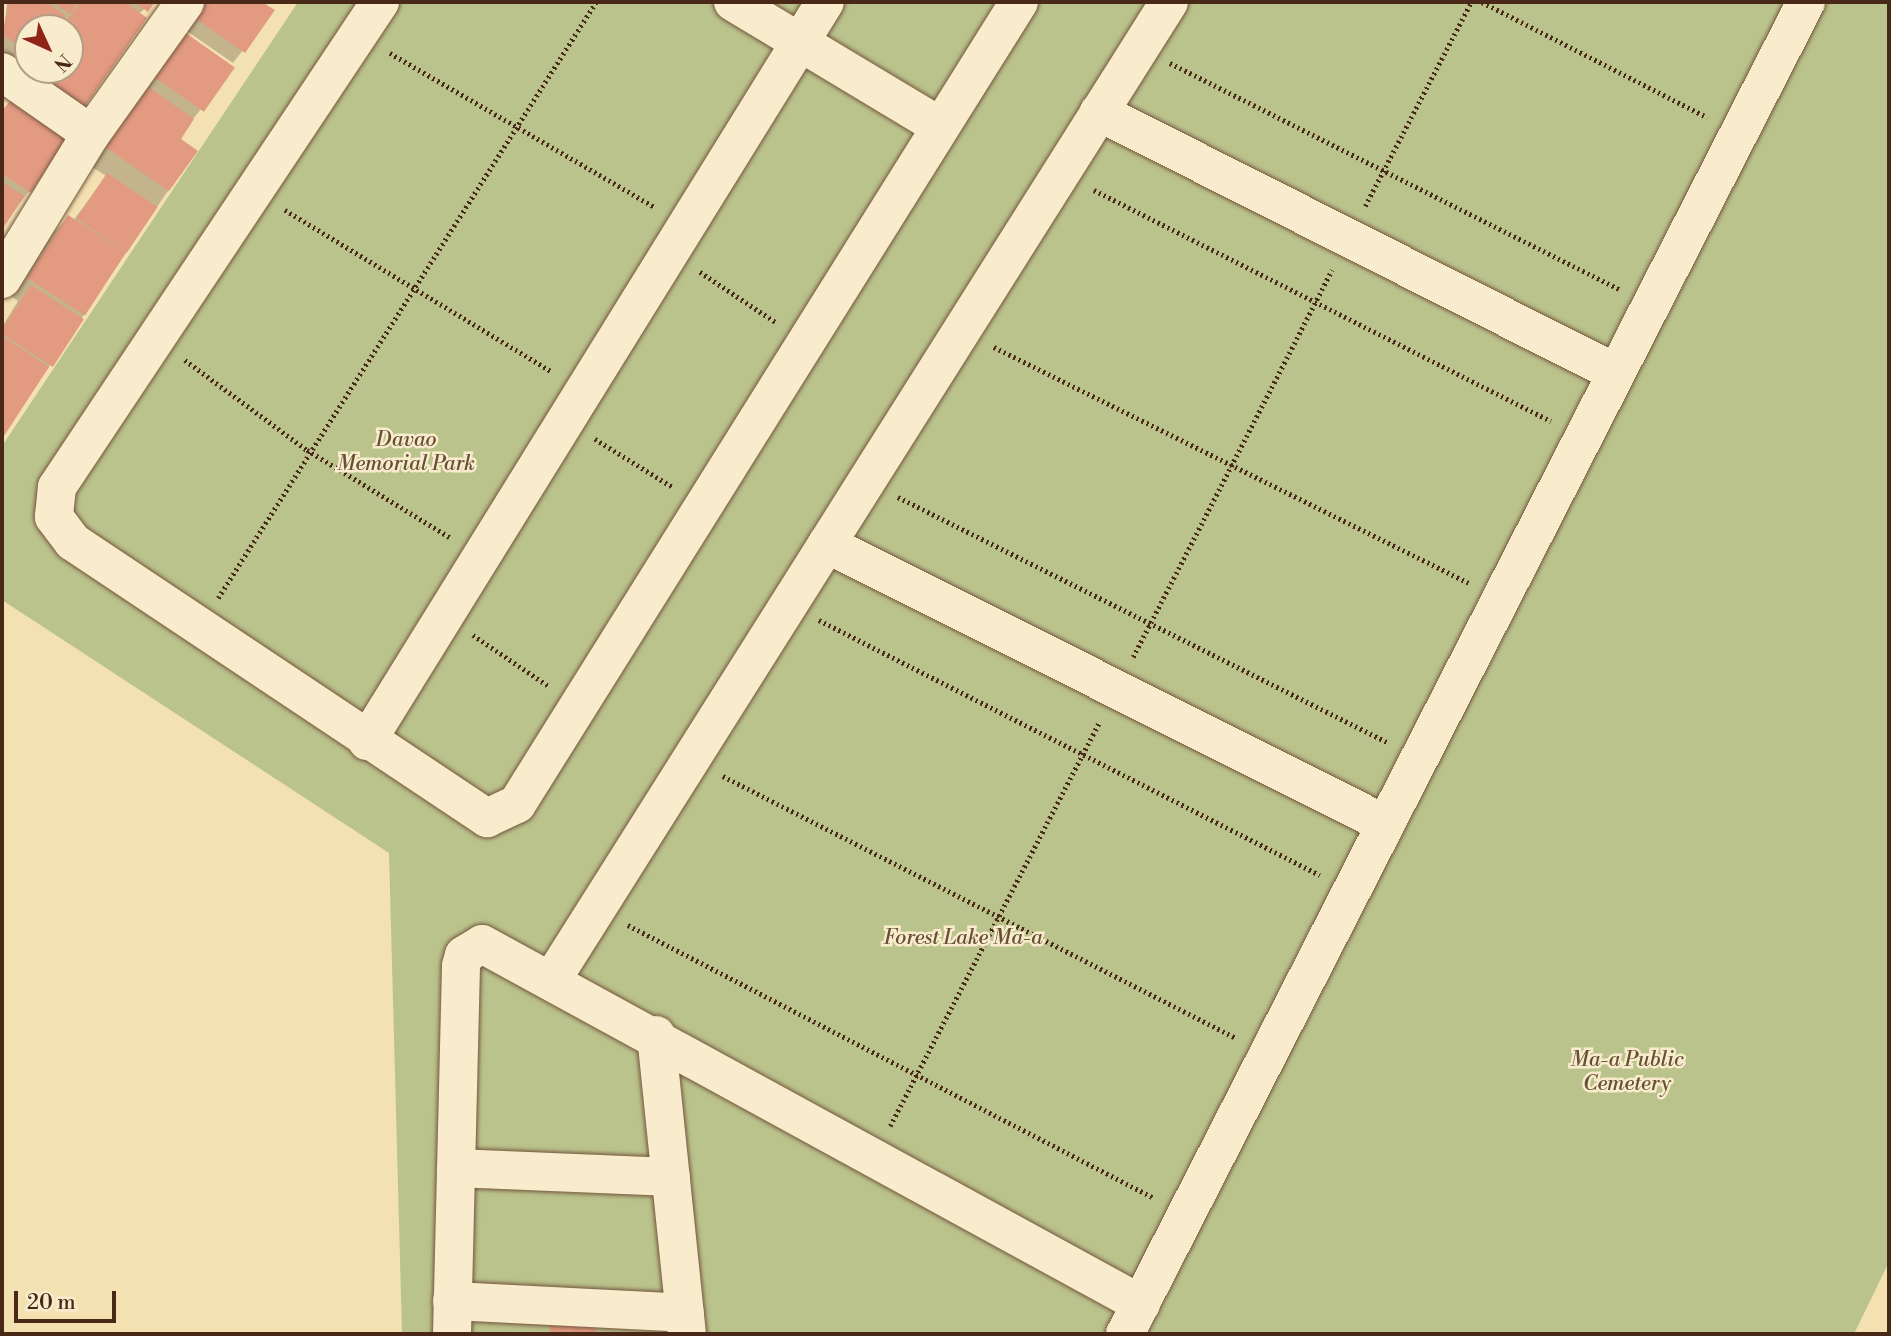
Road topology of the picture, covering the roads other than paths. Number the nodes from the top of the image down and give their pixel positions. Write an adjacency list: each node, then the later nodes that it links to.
1 (185, 2): 12 (street)
2 (380, 2): 16 (street)
3 (733, 2): 8 (street)
4 (825, 2): 8 (street)
5 (1019, 2): 11 (street)
6 (1169, 2): 10 (street)
7 (1806, 2): 14 (street)
8 (800, 43): 11 (street); 16 (street)
9 (2, 72): 12 (street)
10 (1099, 112): 14 (street); 15 (street)
11 (939, 126): 16 (street)
12 (91, 134): 13 (street)
13 (2, 279)
14 (1616, 373): 17 (street)
15 (827, 544): 17 (street); 18 (street)
16 (367, 741)
17 (1385, 824): 23 (street)
18 (553, 978): 19 (street); 20 (street)
19 (656, 1035): 21 (street); 23 (street)
20 (456, 1168): 21 (street); 22 (street)
21 (671, 1177): 24 (street)
22 (452, 1318): 24 (street)
23 (1133, 1319)
24 (686, 1324)

